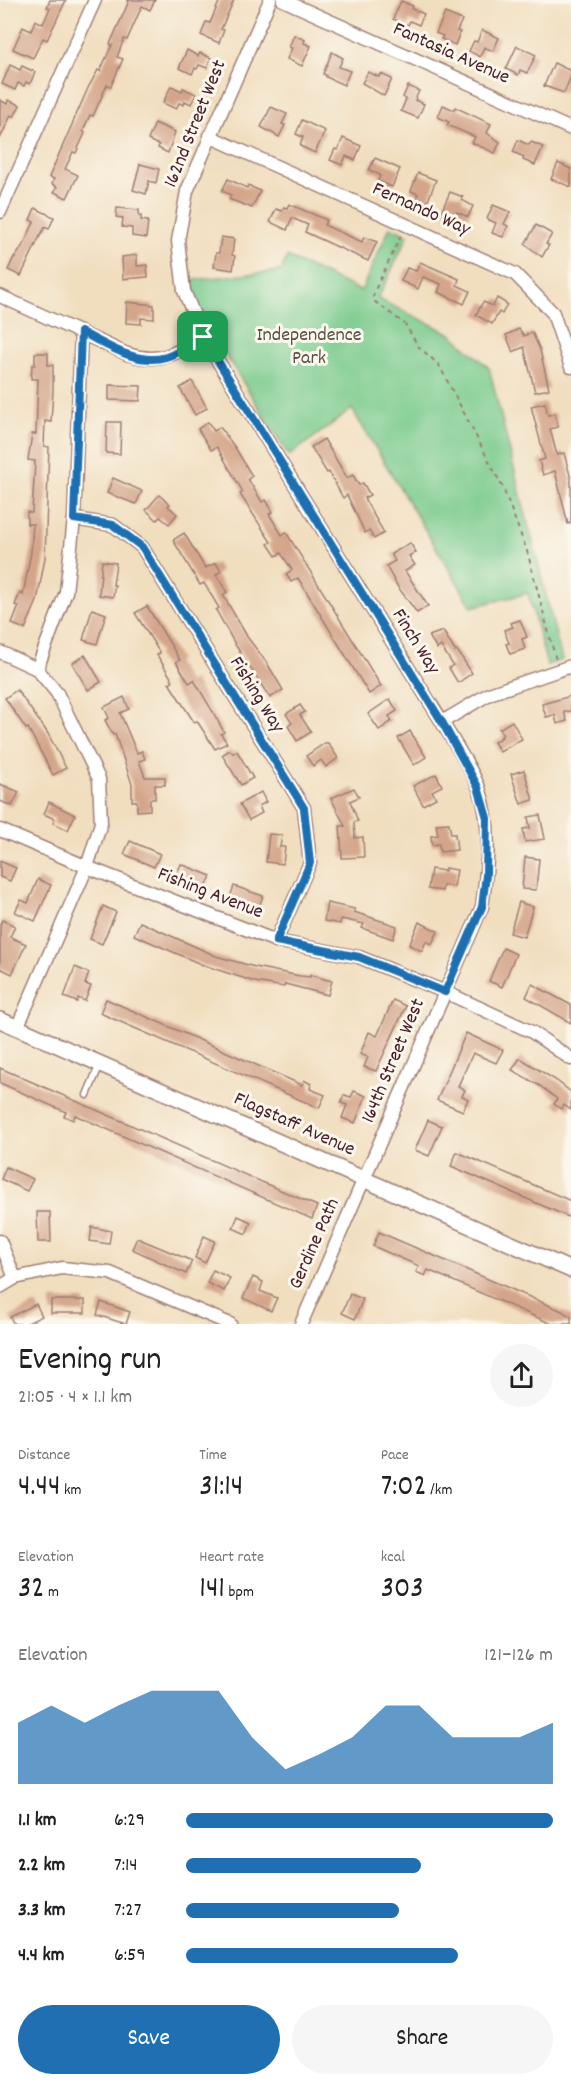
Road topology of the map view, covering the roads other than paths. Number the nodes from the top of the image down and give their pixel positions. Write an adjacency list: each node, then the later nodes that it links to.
1 (95, 0): 6 (street)
2 (270, 0): 5 (street, 162nd Street West)
3 (283, 0): 4 (street, Fantasia Avenue)
4 (571, 129)
5 (209, 136): 9 (street, 162nd Street West); 10 (street, Fernando Way)
6 (0, 212)
7 (0, 296): 8 (street)
8 (81, 332): 9 (street); 11 (street)
9 (203, 337): 15 (street, Finch Way)
10 (571, 367)
11 (74, 519): 14 (street); 18 (street, Fishing Way)
12 (0, 652): 14 (street)
13 (571, 666): 15 (street)
14 (37, 669): 17 (street)
15 (442, 722): 19 (street, Finch Way)
16 (0, 830): 17 (street, Fishing Avenue)
17 (87, 867): 18 (street, Fishing Avenue); 21 (street)
18 (276, 941): 19 (street, Fishing Avenue)
19 (445, 992): 22 (street, Fishing Avenue); 25 (street, 164th Street West)
20 (0, 1020): 21 (street, Flagstaff Avenue)
21 (17, 1028): 23 (street, Flagstaff Avenue)
22 (571, 1059)
23 (100, 1064): 24 (lane); 25 (street, Flagstaff Avenue)
24 (87, 1095)
25 (364, 1179): 27 (street, Flagstaff Avenue); 31 (street, Gerdine Path)
26 (0, 1241): 28 (street)
27 (571, 1270)
28 (15, 1278): 29 (street); 30 (street)
29 (0, 1287)
30 (230, 1324)
31 (301, 1324)

